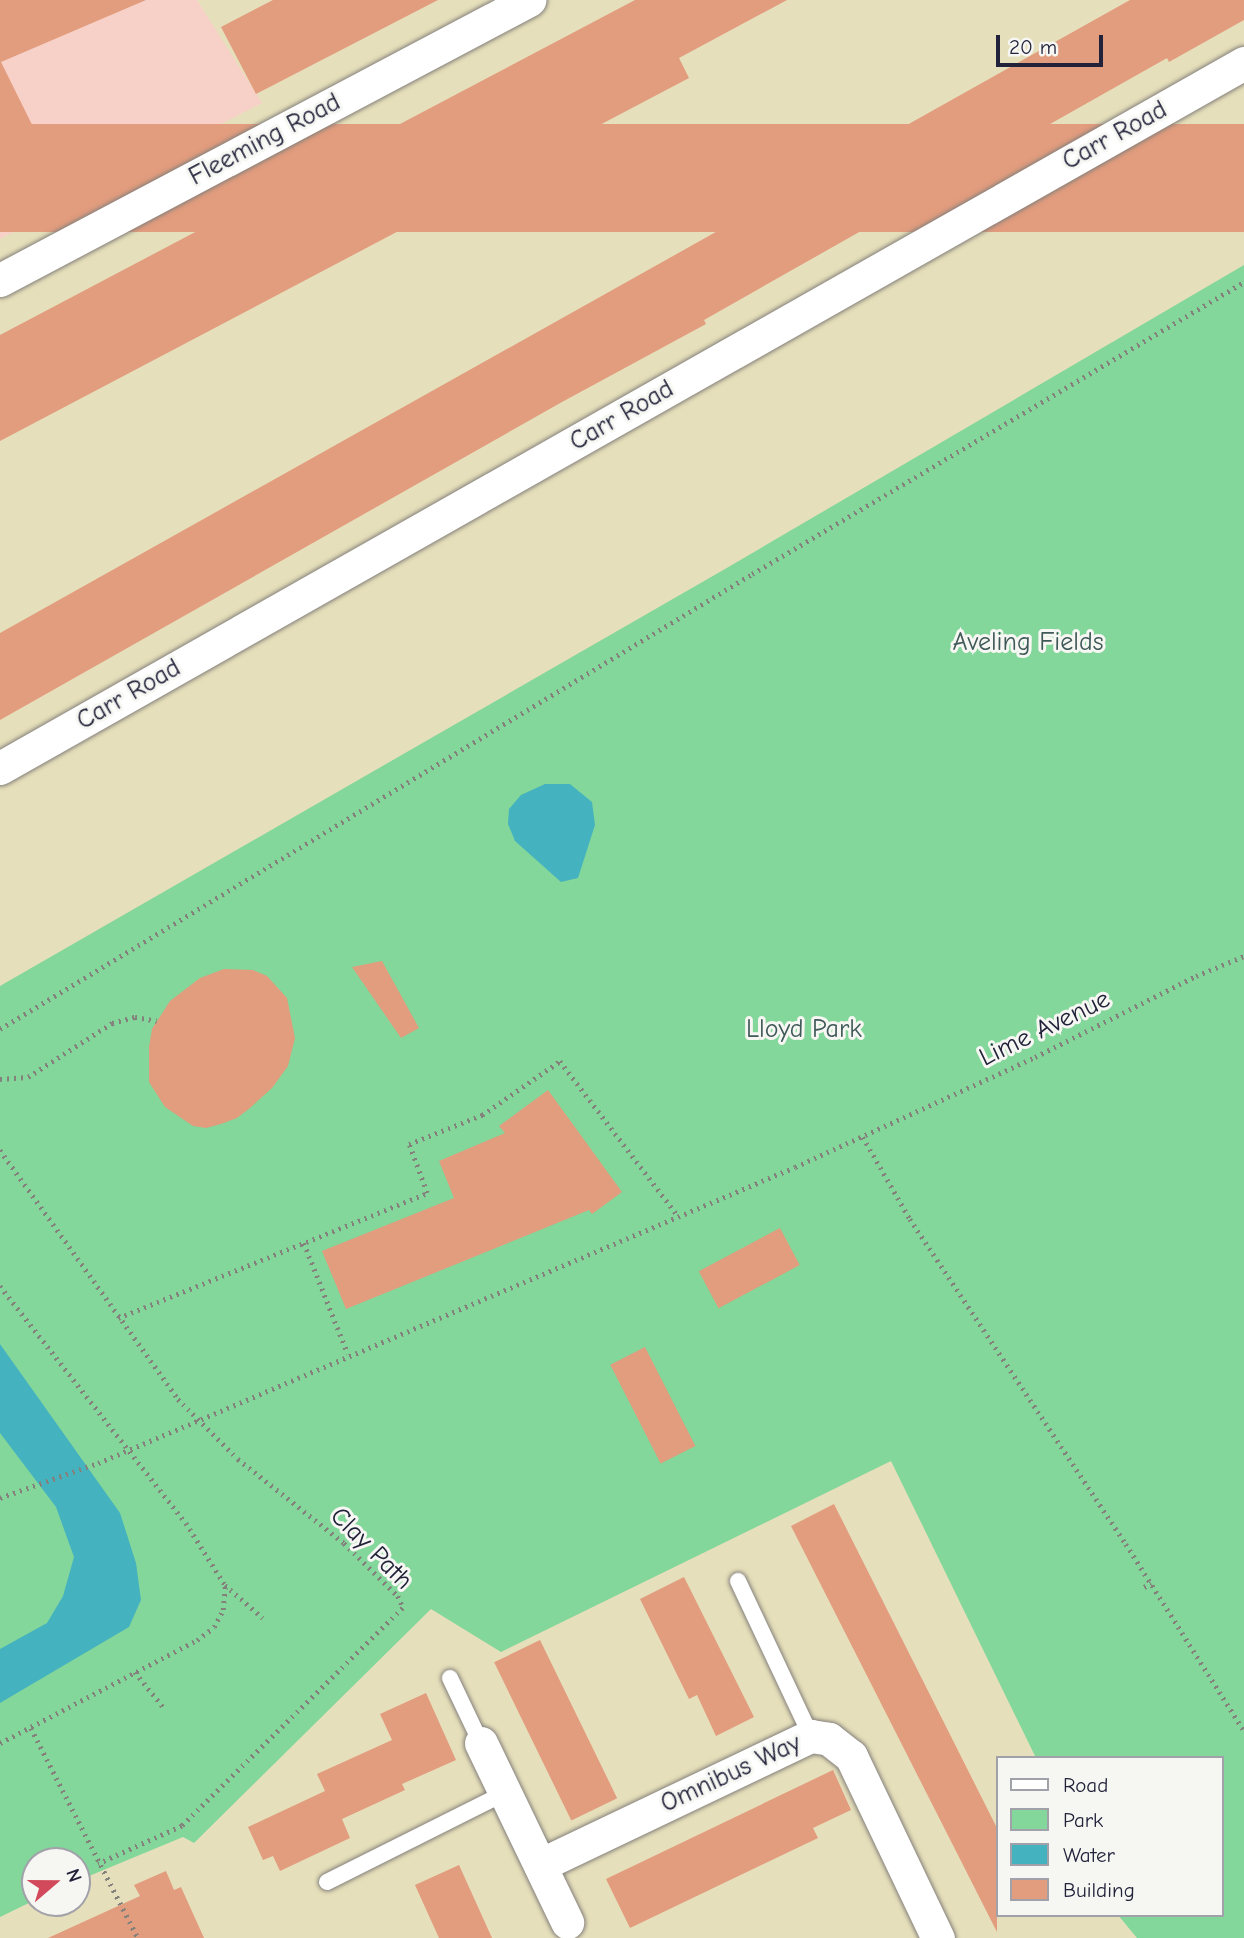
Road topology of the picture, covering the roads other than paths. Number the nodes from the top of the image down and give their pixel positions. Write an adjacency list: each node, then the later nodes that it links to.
1 (529, 0): 3 (street, Fleeming Road)
2 (1244, 64): 4 (street, Carr Road)
3 (0, 280)
4 (0, 768)
5 (738, 1581): 7 (lane)
6 (450, 1678): 8 (lane)
7 (811, 1736): 10 (street, Omnibus Way); 13 (street, Omnibus Way)
8 (481, 1743): 9 (street)
9 (505, 1793): 10 (street); 11 (lane)
10 (540, 1865): 12 (street)
11 (327, 1882)
12 (571, 1930)
13 (938, 1938)

